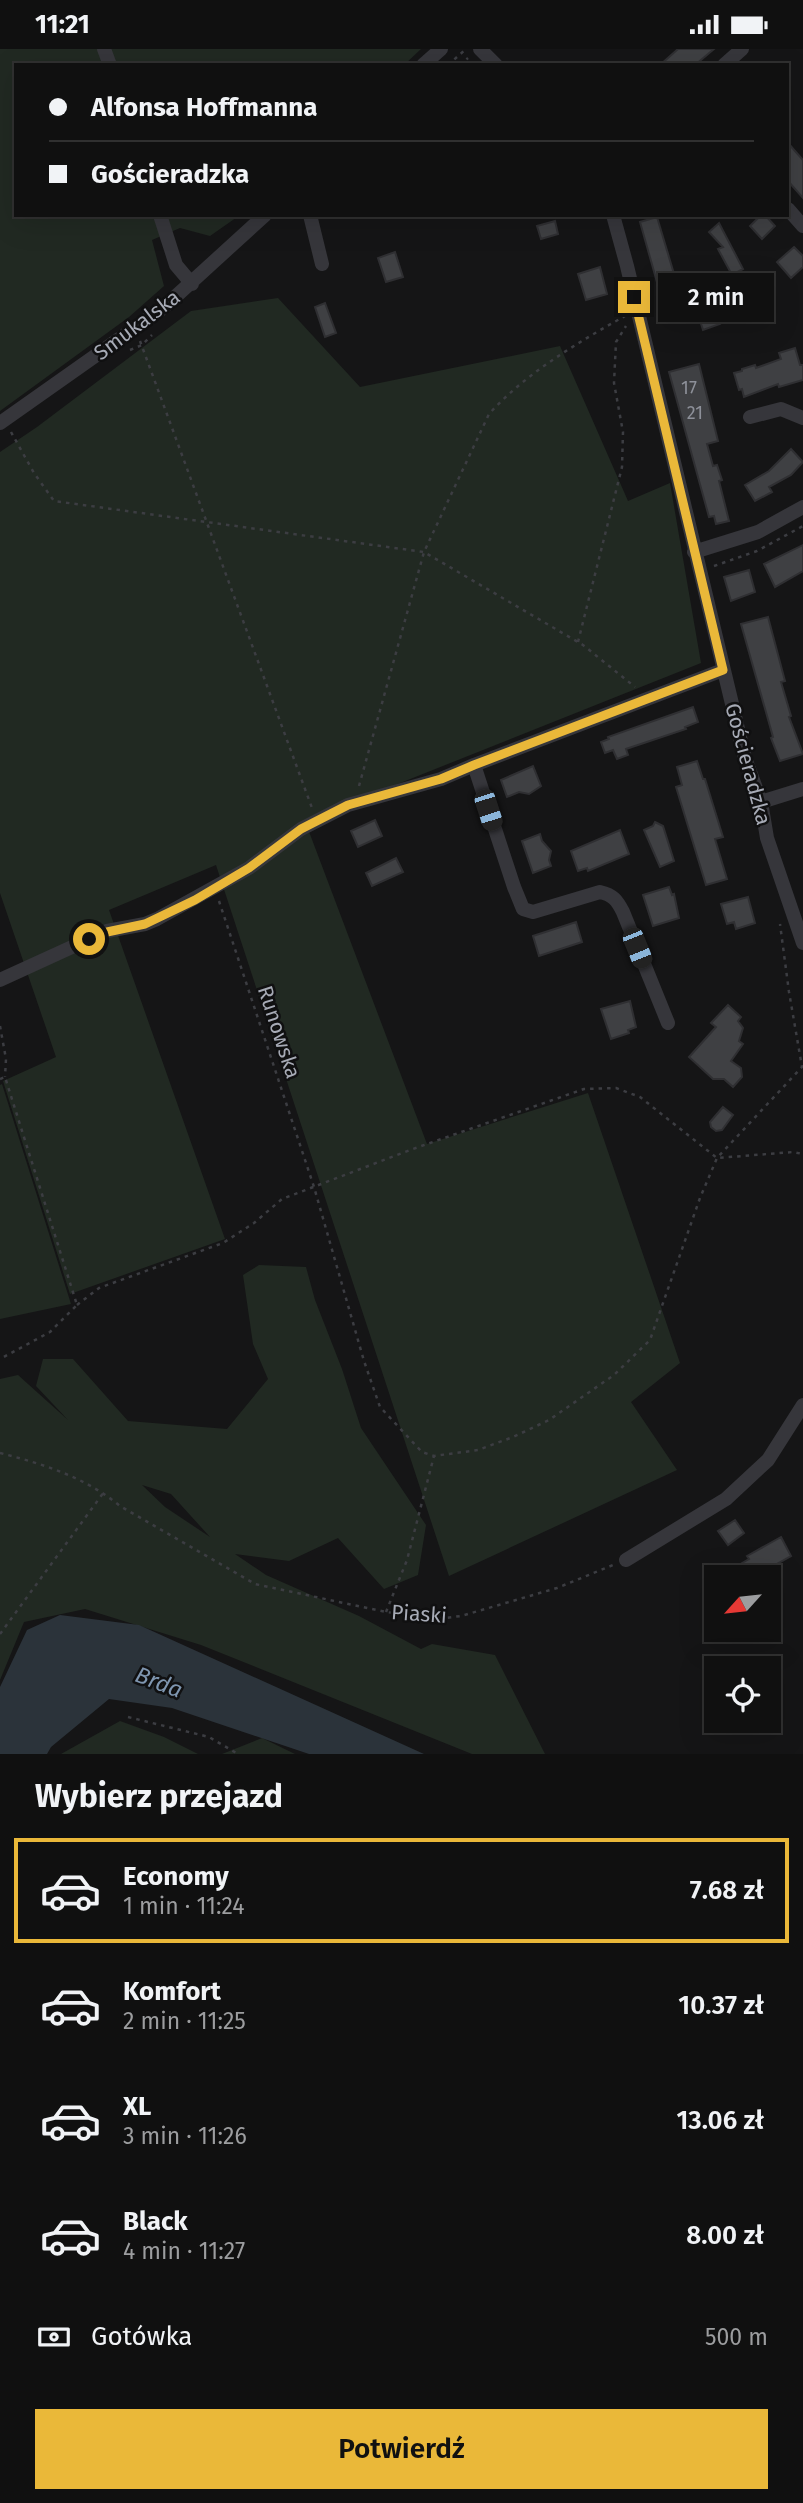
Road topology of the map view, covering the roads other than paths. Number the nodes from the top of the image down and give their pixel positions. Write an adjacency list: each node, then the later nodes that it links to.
1 (440, 49): 4 (street)
2 (480, 49): 5 (street)
3 (742, 49): 6 (street)
4 (425, 63)
5 (494, 63)
6 (726, 63)
7 (789, 210): 12 (street)
8 (161, 217): 14 (street)
9 (263, 217): 14 (street, Smukalska)
10 (310, 217): 13 (street)
11 (614, 217): 19 (street, Gościeradzka)
12 (803, 226)
13 (322, 264)
14 (192, 284): 17 (street, Smukalska)
15 (750, 417): 16 (street)
16 (803, 418)
17 (5, 427)
18 (803, 507): 19 (street)
19 (694, 552): 20 (street, Gościeradzka)
20 (723, 670): 21 (street); 23 (street, Gościeradzka)
21 (474, 765): 25 (street); 26 (street)
22 (803, 789): 23 (street)
23 (761, 802): 24 (street, Gościeradzka)
24 (803, 943)
25 (0, 981)
26 (668, 1023)
27 (803, 1405): 28 (street)
28 (626, 1560)

